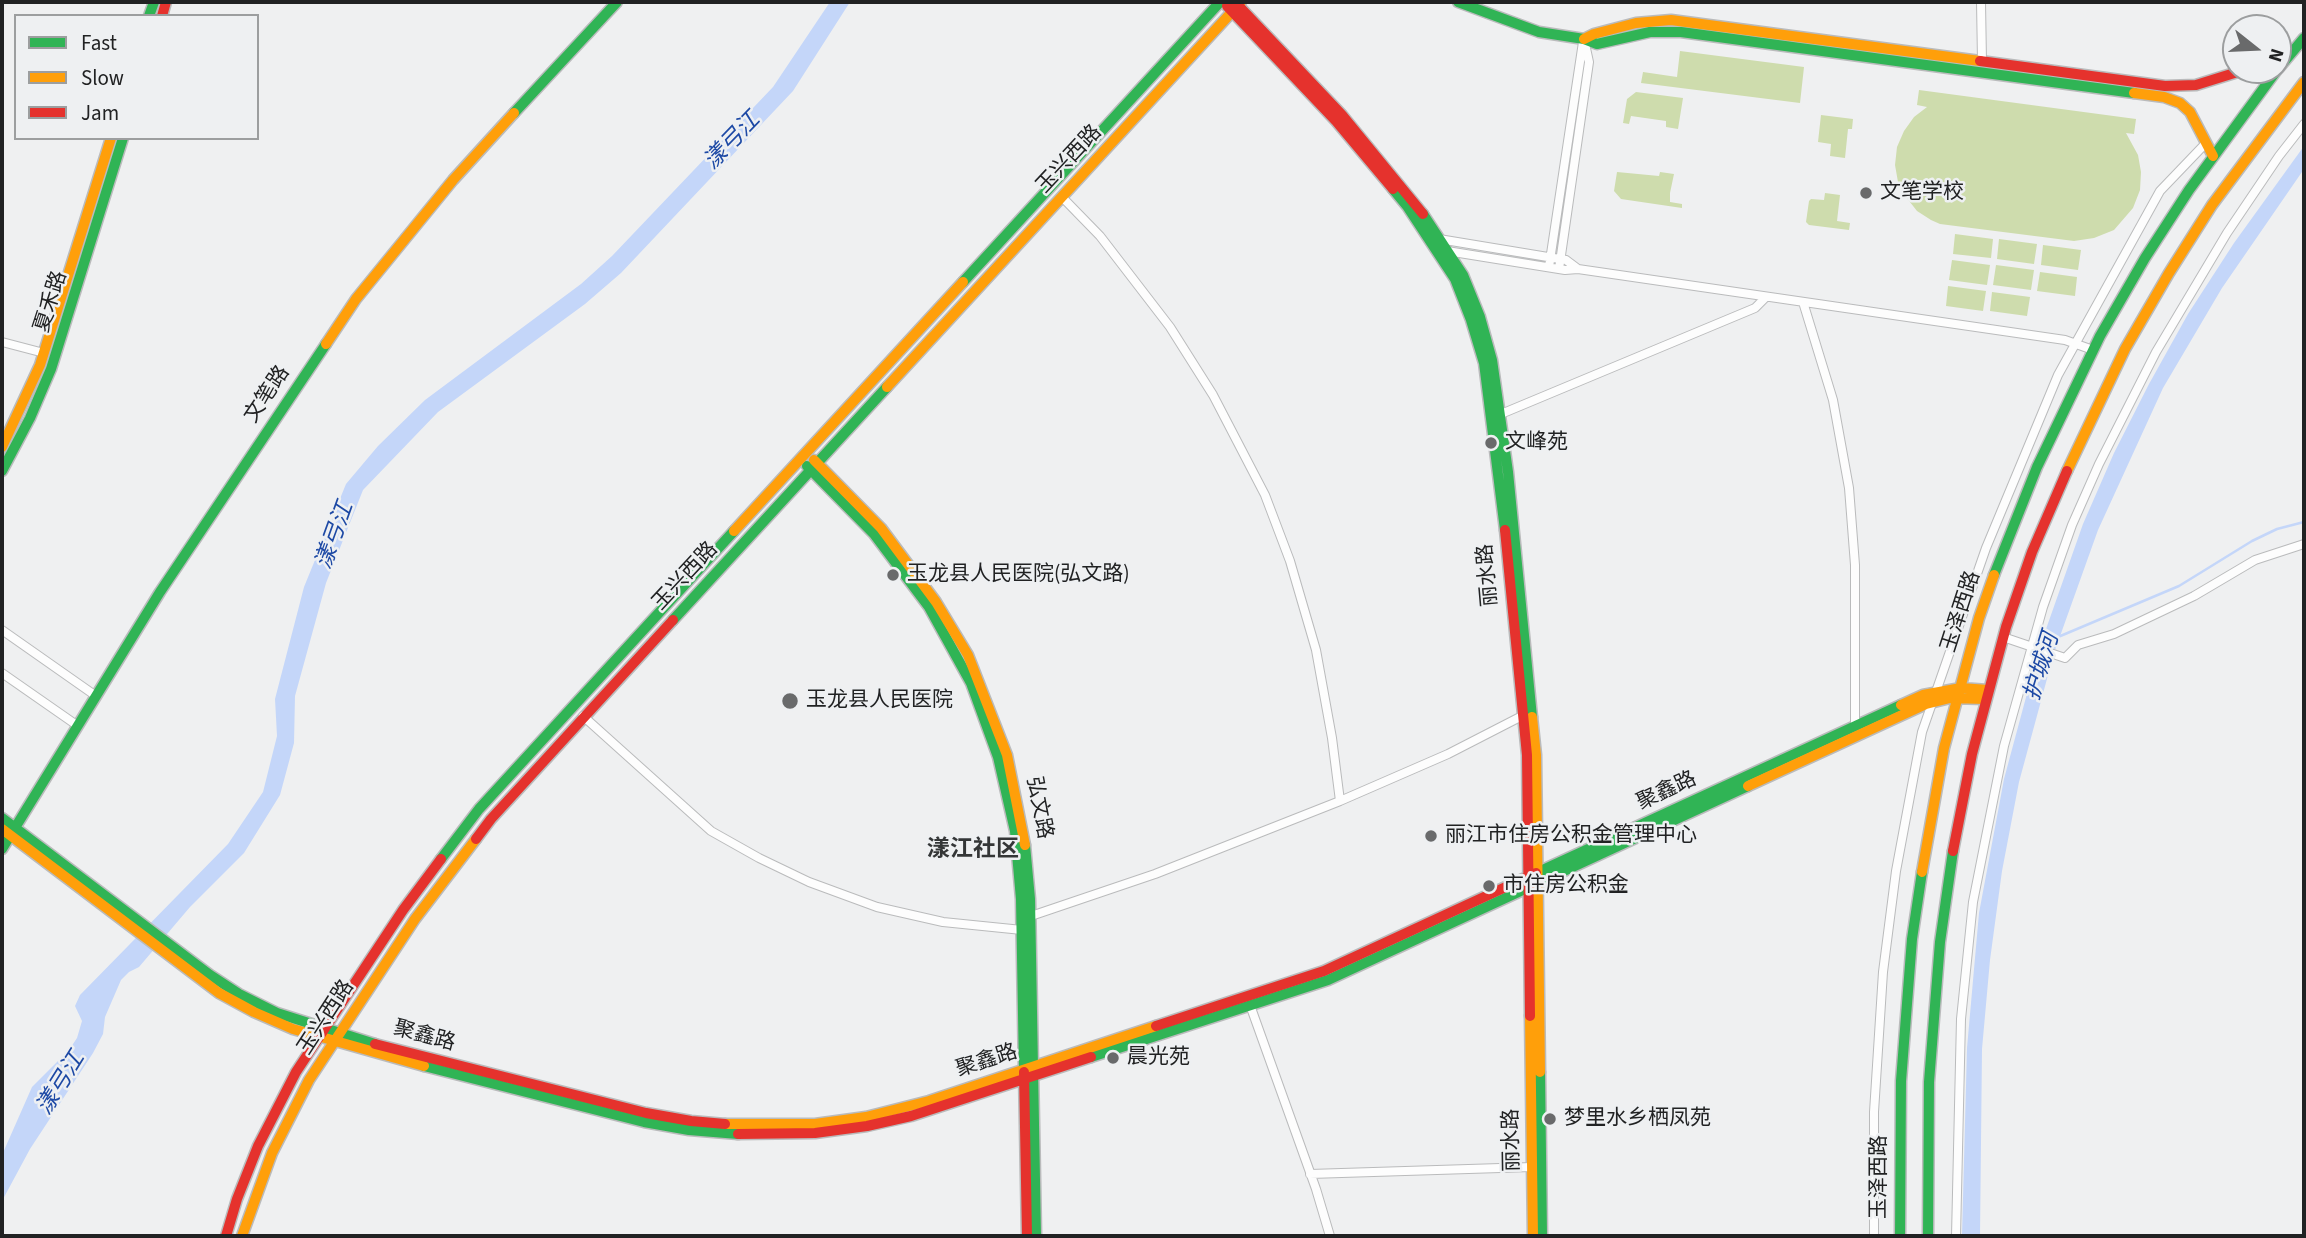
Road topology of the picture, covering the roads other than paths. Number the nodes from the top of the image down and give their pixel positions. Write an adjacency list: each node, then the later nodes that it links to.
1 (617, 2): 41 (main road, 文笔路)
2 (1222, 2): 5 (main road, 丽水路); 32 (main road, 玉兴西路)
3 (1458, 2): 6 (main road)
4 (1981, 2): 7 (street)
5 (1237, 5): 16 (main road, 玉兴西路); 17 (main road, 丽水路); 17 (main road, 丽水路)
6 (1584, 39): 7 (main road); 14 (main road); 19 (street); 20 (street)
7 (1982, 61): 8 (main road)
8 (2222, 77)
9 (2304, 82): 37 (main road)
10 (2267, 84): 15 (main road, 玉泽西路)
11 (2304, 124): 38 (street)
12 (110, 140): 29 (main road, 夏禾路)
13 (123, 140): 34 (main road, 夏禾路)
14 (2206, 143): 15 (main road); 27 (street)
15 (2213, 156): 28 (main road, 玉泽西路)
16 (1062, 197): 33 (main road, 玉兴西路); 48 (street)
17 (1439, 244): 18 (main road, 丽水路); 19 (street); 45 (main road, 丽水路)
18 (1449, 251): 21 (street); 30 (main road, 丽水路)
19 (1550, 257): 20 (street); 21 (street)
20 (1560, 259): 22 (street); 23 (street)
21 (1549, 267): 22 (street)
22 (1559, 269): 23 (street)
23 (1578, 269): 24 (street)
24 (1766, 297): 25 (street); 30 (street)
25 (1803, 302): 27 (street); 47 (street)
26 (2, 342): 29 (street)
27 (2076, 342): 28 (street); 43 (street)
28 (2093, 350): 40 (main road, 玉泽西路)
29 (44, 353): 31 (main road, 夏禾路)
30 (1501, 414): 52 (main road, 丽水路)
31 (2, 446)
32 (803, 456): 33 (main road, 弘文路); 56 (main road, 玉兴西路)
33 (814, 466): 44 (main road, 玉兴西路); 53 (main road, 弘文路); 54 (main road, 弘文路)
34 (2, 471)
35 (2304, 544): 38 (street)
36 (2, 630): 41 (street)
37 (2003, 637): 38 (street); 42 (main road)
38 (2032, 647): 71 (street)
39 (2, 673): 46 (street)
40 (1958, 693): 42 (main road, 聚鑫路); 43 (main road, 聚鑫路); 69 (main road, 玉泽西路)
41 (96, 695): 46 (main road, 文笔路)
42 (1987, 695): 70 (main road)
43 (1934, 697): 47 (main road, 聚鑫路); 52 (main road, 聚鑫路); 68 (street)
44 (583, 716): 54 (street); 57 (main road, 玉兴西路)
45 (1522, 716): 48 (street); 52 (main road, 丽水路)
46 (78, 726): 50 (main road, 文笔路)
47 (1855, 726): 52 (main road, 聚鑫路)
48 (1340, 801): 53 (street)
49 (2, 818): 50 (main road, 聚鑫路)
50 (9, 831): 51 (main road, 文笔路); 56 (main road, 聚鑫路)
51 (2, 849)
52 (1534, 881): 55 (main road, 聚鑫路); 58 (main road, 聚鑫路); 59 (main road, 丽水路); 67 (main road, 丽水路)
53 (1031, 916): 58 (main road, 弘文路)
54 (1022, 930): 58 (main road, 弘文路)
55 (1250, 1005): 58 (main road, 聚鑫路); 60 (street)
56 (321, 1033): 57 (main road, 聚鑫路); 61 (main road, 玉兴西路)
57 (337, 1037): 58 (main road, 聚鑫路); 62 (main road, 玉兴西路)
58 (1029, 1073): 63 (main road, 弘文路); 64 (main road, 弘文路)
59 (1532, 1167): 60 (street); 66 (main road, 丽水路)
60 (1310, 1174): 65 (street)
61 (226, 1236)
62 (242, 1236)
63 (1027, 1236)
64 (1036, 1236)
65 (1330, 1236)
66 (1533, 1236)
67 (1542, 1236)
68 (1874, 1236)
69 (1900, 1236)
70 (1928, 1236)
71 (1956, 1236)

